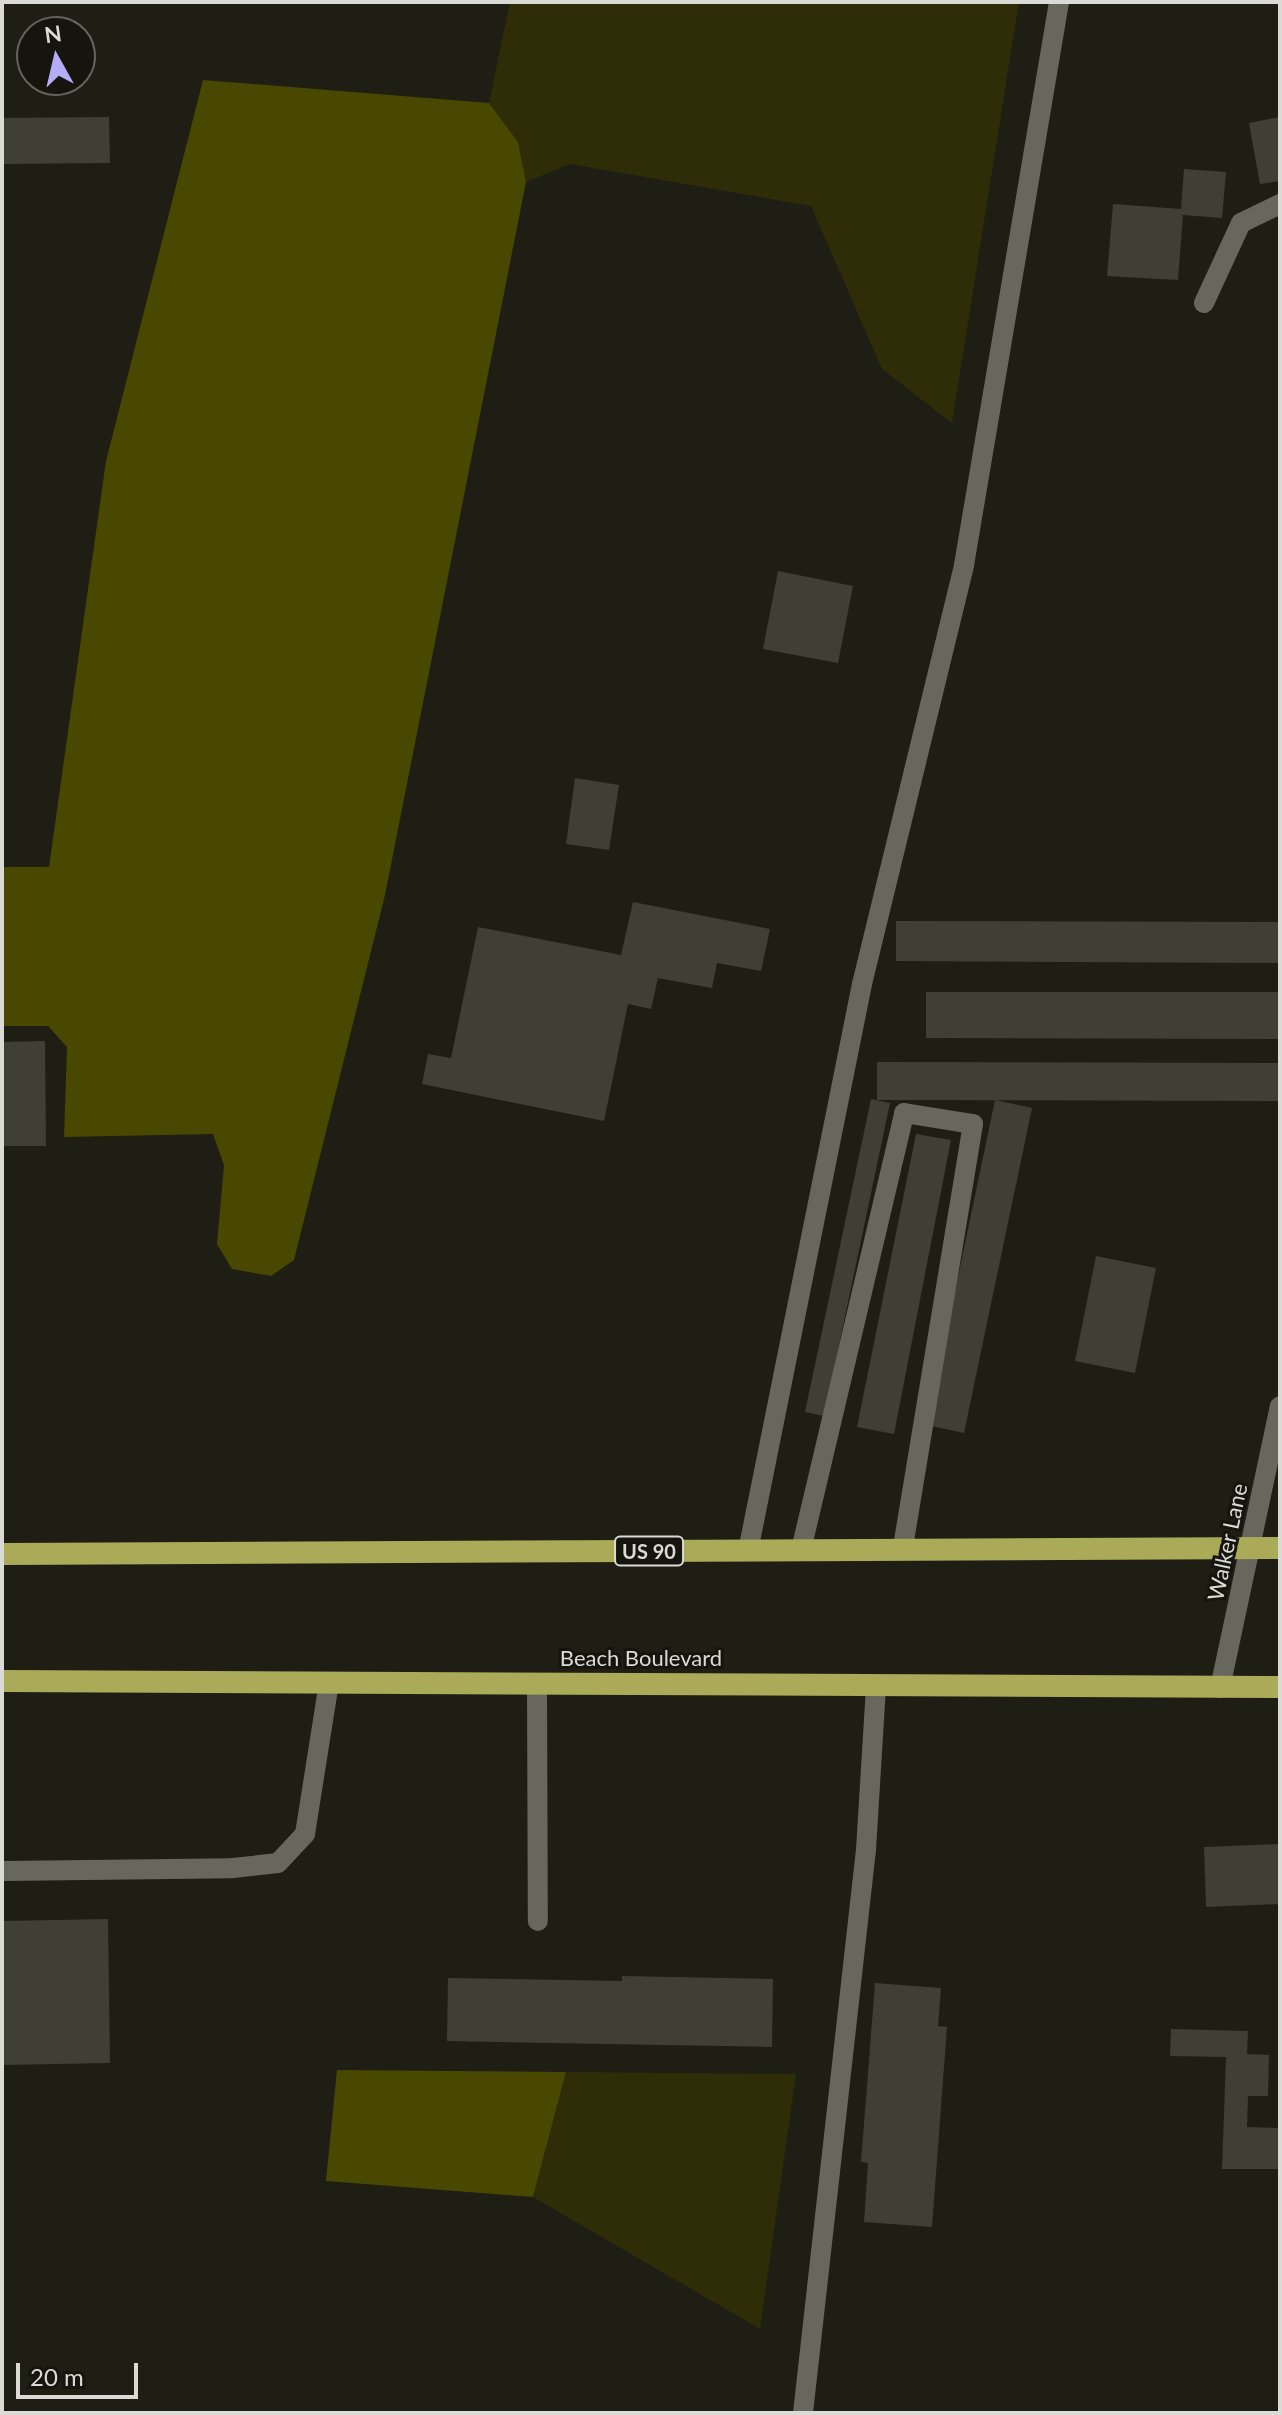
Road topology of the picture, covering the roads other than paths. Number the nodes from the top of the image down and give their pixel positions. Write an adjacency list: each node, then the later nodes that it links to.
1 (1059, 2): 9 (street)
2 (1280, 204): 3 (street)
3 (1204, 303)
4 (1280, 1406): 5 (street, Walker Lane)
5 (1251, 1548): 6 (highway, US 90); 7 (highway, US 90); 16 (street, Walker Lane)
6 (1280, 1548)
7 (903, 1549): 8 (highway, US 90); 8 (street)
8 (801, 1550): 9 (highway, US 90)
9 (748, 1551): 10 (highway, US 90)
10 (2, 1554)
11 (2, 1681): 12 (highway, Beach Boulevard)
12 (329, 1683): 13 (highway, Beach Boulevard); 17 (street)
13 (537, 1684): 14 (highway, Beach Boulevard); 18 (street)
14 (876, 1686): 16 (highway, Beach Boulevard); 19 (street)
15 (1280, 1687): 16 (highway, Beach Boulevard)
16 (1220, 1688)
17 (2, 1871)
18 (538, 1921)
19 (803, 2413)

